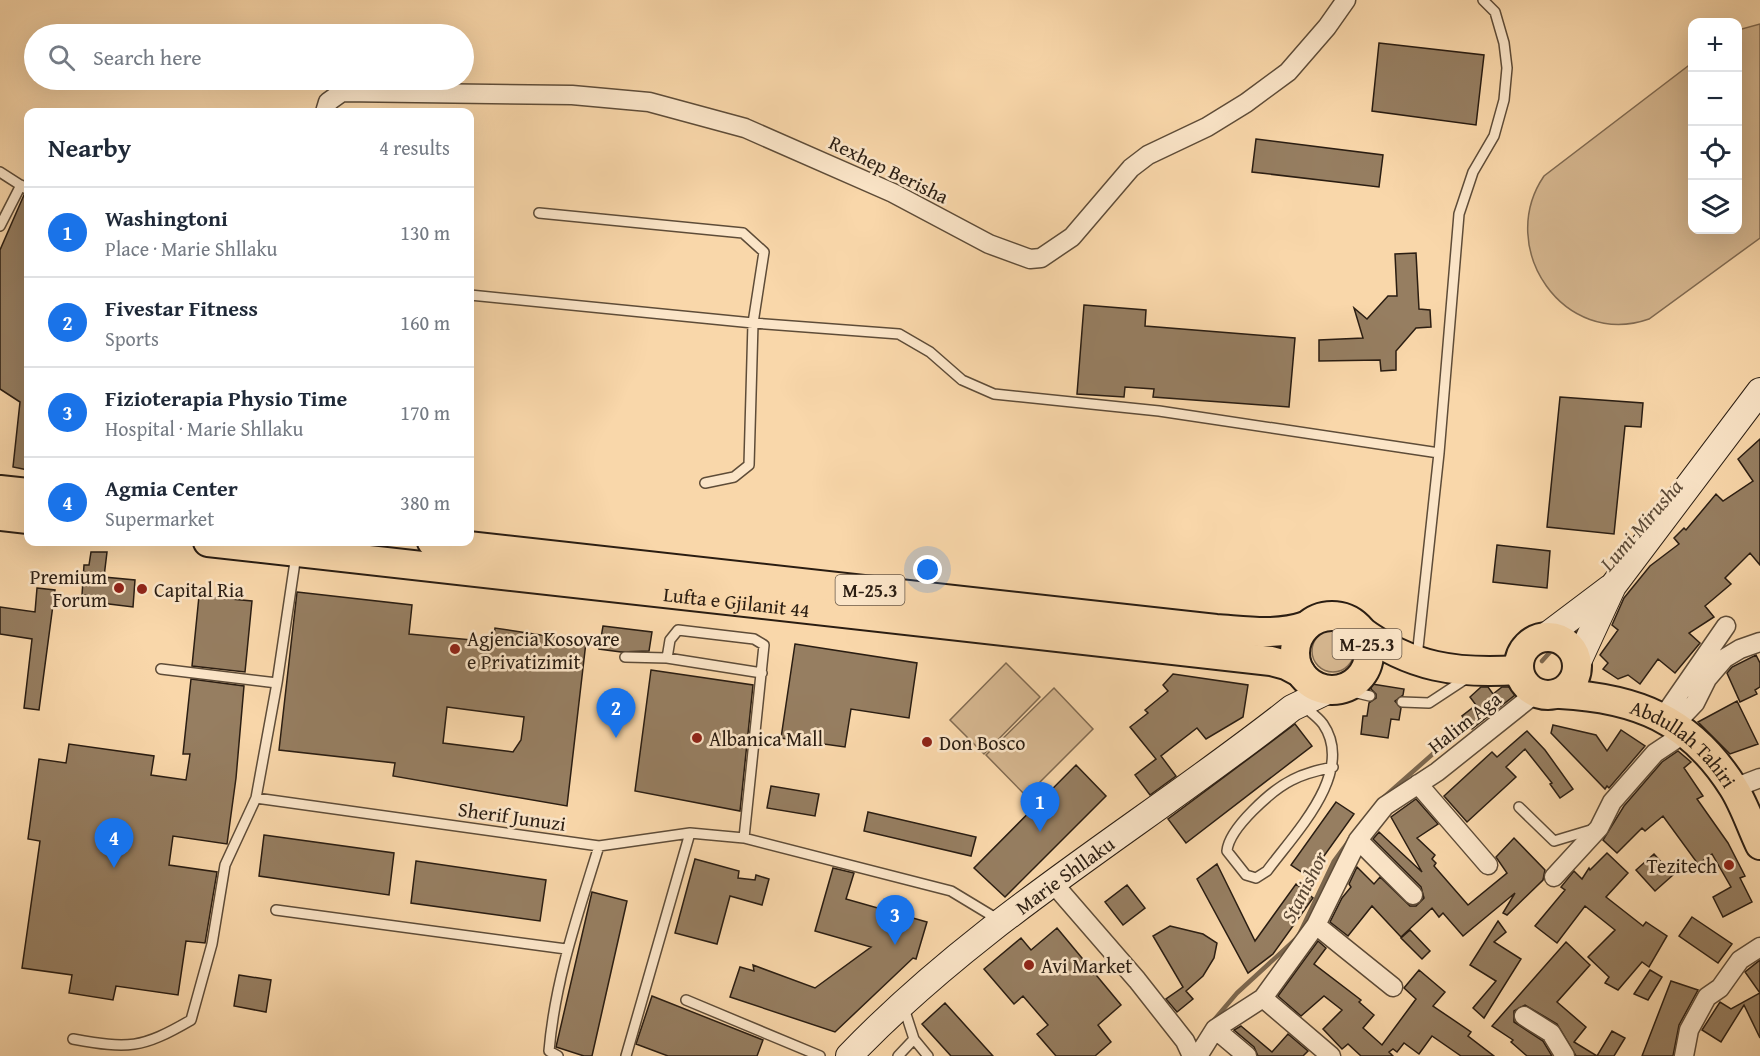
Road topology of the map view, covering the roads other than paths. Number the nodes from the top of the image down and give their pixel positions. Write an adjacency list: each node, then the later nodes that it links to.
1 (1346, 0): 3 (street, Rexhep Berisha)
2 (1483, 0): 12 (lane)
3 (326, 108)
4 (0, 172): 5 (lane)
5 (24, 187)
6 (24, 190): 8 (lane)
7 (539, 213): 10 (lane)
8 (0, 226)
9 (474, 296): 10 (lane)
10 (753, 323): 12 (lane); 13 (lane)
11 (1758, 400): 21 (street)
12 (1439, 453): 29 (lane)
13 (705, 483)
14 (0, 490): 15 (main road)
15 (24, 493)
16 (0, 516): 17 (main road)
17 (24, 519)
18 (244, 546): 20 (main road, Lufta e Gjilanit 44 / M-25.3)
19 (468, 546): 22 (main road, Lufta e Gjilanit 44 / M-25.3)
20 (297, 552): 35 (lane); 36 (main road, Lufta e Gjilanit 44 / M-25.3)
21 (1613, 586): 25 (street); 34 (street)
22 (1306, 626): 24 (main road, M-25.3); 36 (main road, M-25.3)
23 (1726, 626): 38 (street)
24 (1360, 630): 29 (main road, M-25.3); 36 (main road, M-25.3)
25 (1545, 637): 31 (main road); 34 (main road)
26 (1760, 642): 38 (street)
27 (625, 657): 28 (lane)
28 (667, 658): 33 (lane); 33 (lane)
29 (1419, 664): 32 (main road, M-25.3); 36 (main road, M-25.3)
30 (161, 669): 35 (lane)
31 (1518, 670): 32 (main road, M-25.3); 34 (main road)
32 (1476, 672): 37 (lane)
33 (762, 673): 47 (lane)
34 (1563, 681): 38 (main road, Abdullah Tahiri); 41 (street, Halim Aga)
35 (277, 683): 43 (lane)
36 (1324, 689): 39 (lane); 53 (street, Marie Shllaku)
37 (1402, 702)
38 (1674, 725): 42 (main road, Abdullah Tahiri); 45 (street)
39 (1333, 767): 39 (lane)
40 (1760, 778): 42 (street)
41 (1418, 784): 48 (street, Halim Aga); 51 (street)
42 (1734, 788): 49 (main road, Abdullah Tahiri)
43 (256, 798): 50 (lane, Sherif Junuzi); 66 (lane)
44 (1519, 807): 45 (lane)
45 (1599, 828): 52 (street)
46 (690, 833): 47 (lane, Sherif Junuzi); 50 (lane, Sherif Junuzi); 70 (lane)
47 (744, 838): 56 (lane, Sherif Junuzi)
48 (1359, 840): 54 (street); 57 (street, Halim Aga)
49 (1760, 845)
50 (599, 846): 59 (lane)
51 (1488, 865)
52 (1554, 877)
53 (1052, 882): 56 (street, Marie Shllaku); 68 (street)
54 (1413, 895)
55 (276, 910): 59 (lane)
56 (999, 920): 63 (street, Marie Shllaku)
57 (1316, 925): 60 (street); 61 (street, Halim Aga)
58 (1760, 947): 79 (street)
59 (566, 949): 69 (lane)
60 (1393, 987)
61 (1263, 998): 65 (street, Halim Aga); 77 (street)
62 (686, 1000): 71 (lane)
63 (903, 1005): 67 (lane); 72 (street, Marie Shllaku)
64 (1524, 1016): 78 (street)
65 (1215, 1029): 75 (street, Halim Aga); 76 (street)
66 (73, 1039)
67 (914, 1039): 73 (lane); 74 (lane)
68 (1189, 1051)
69 (558, 1056)
70 (626, 1056)
71 (820, 1056)
72 (849, 1056)
73 (898, 1056)
74 (928, 1056)
75 (1198, 1056)
76 (1247, 1056)
77 (1331, 1056)
78 (1565, 1056)
79 (1684, 1056)

